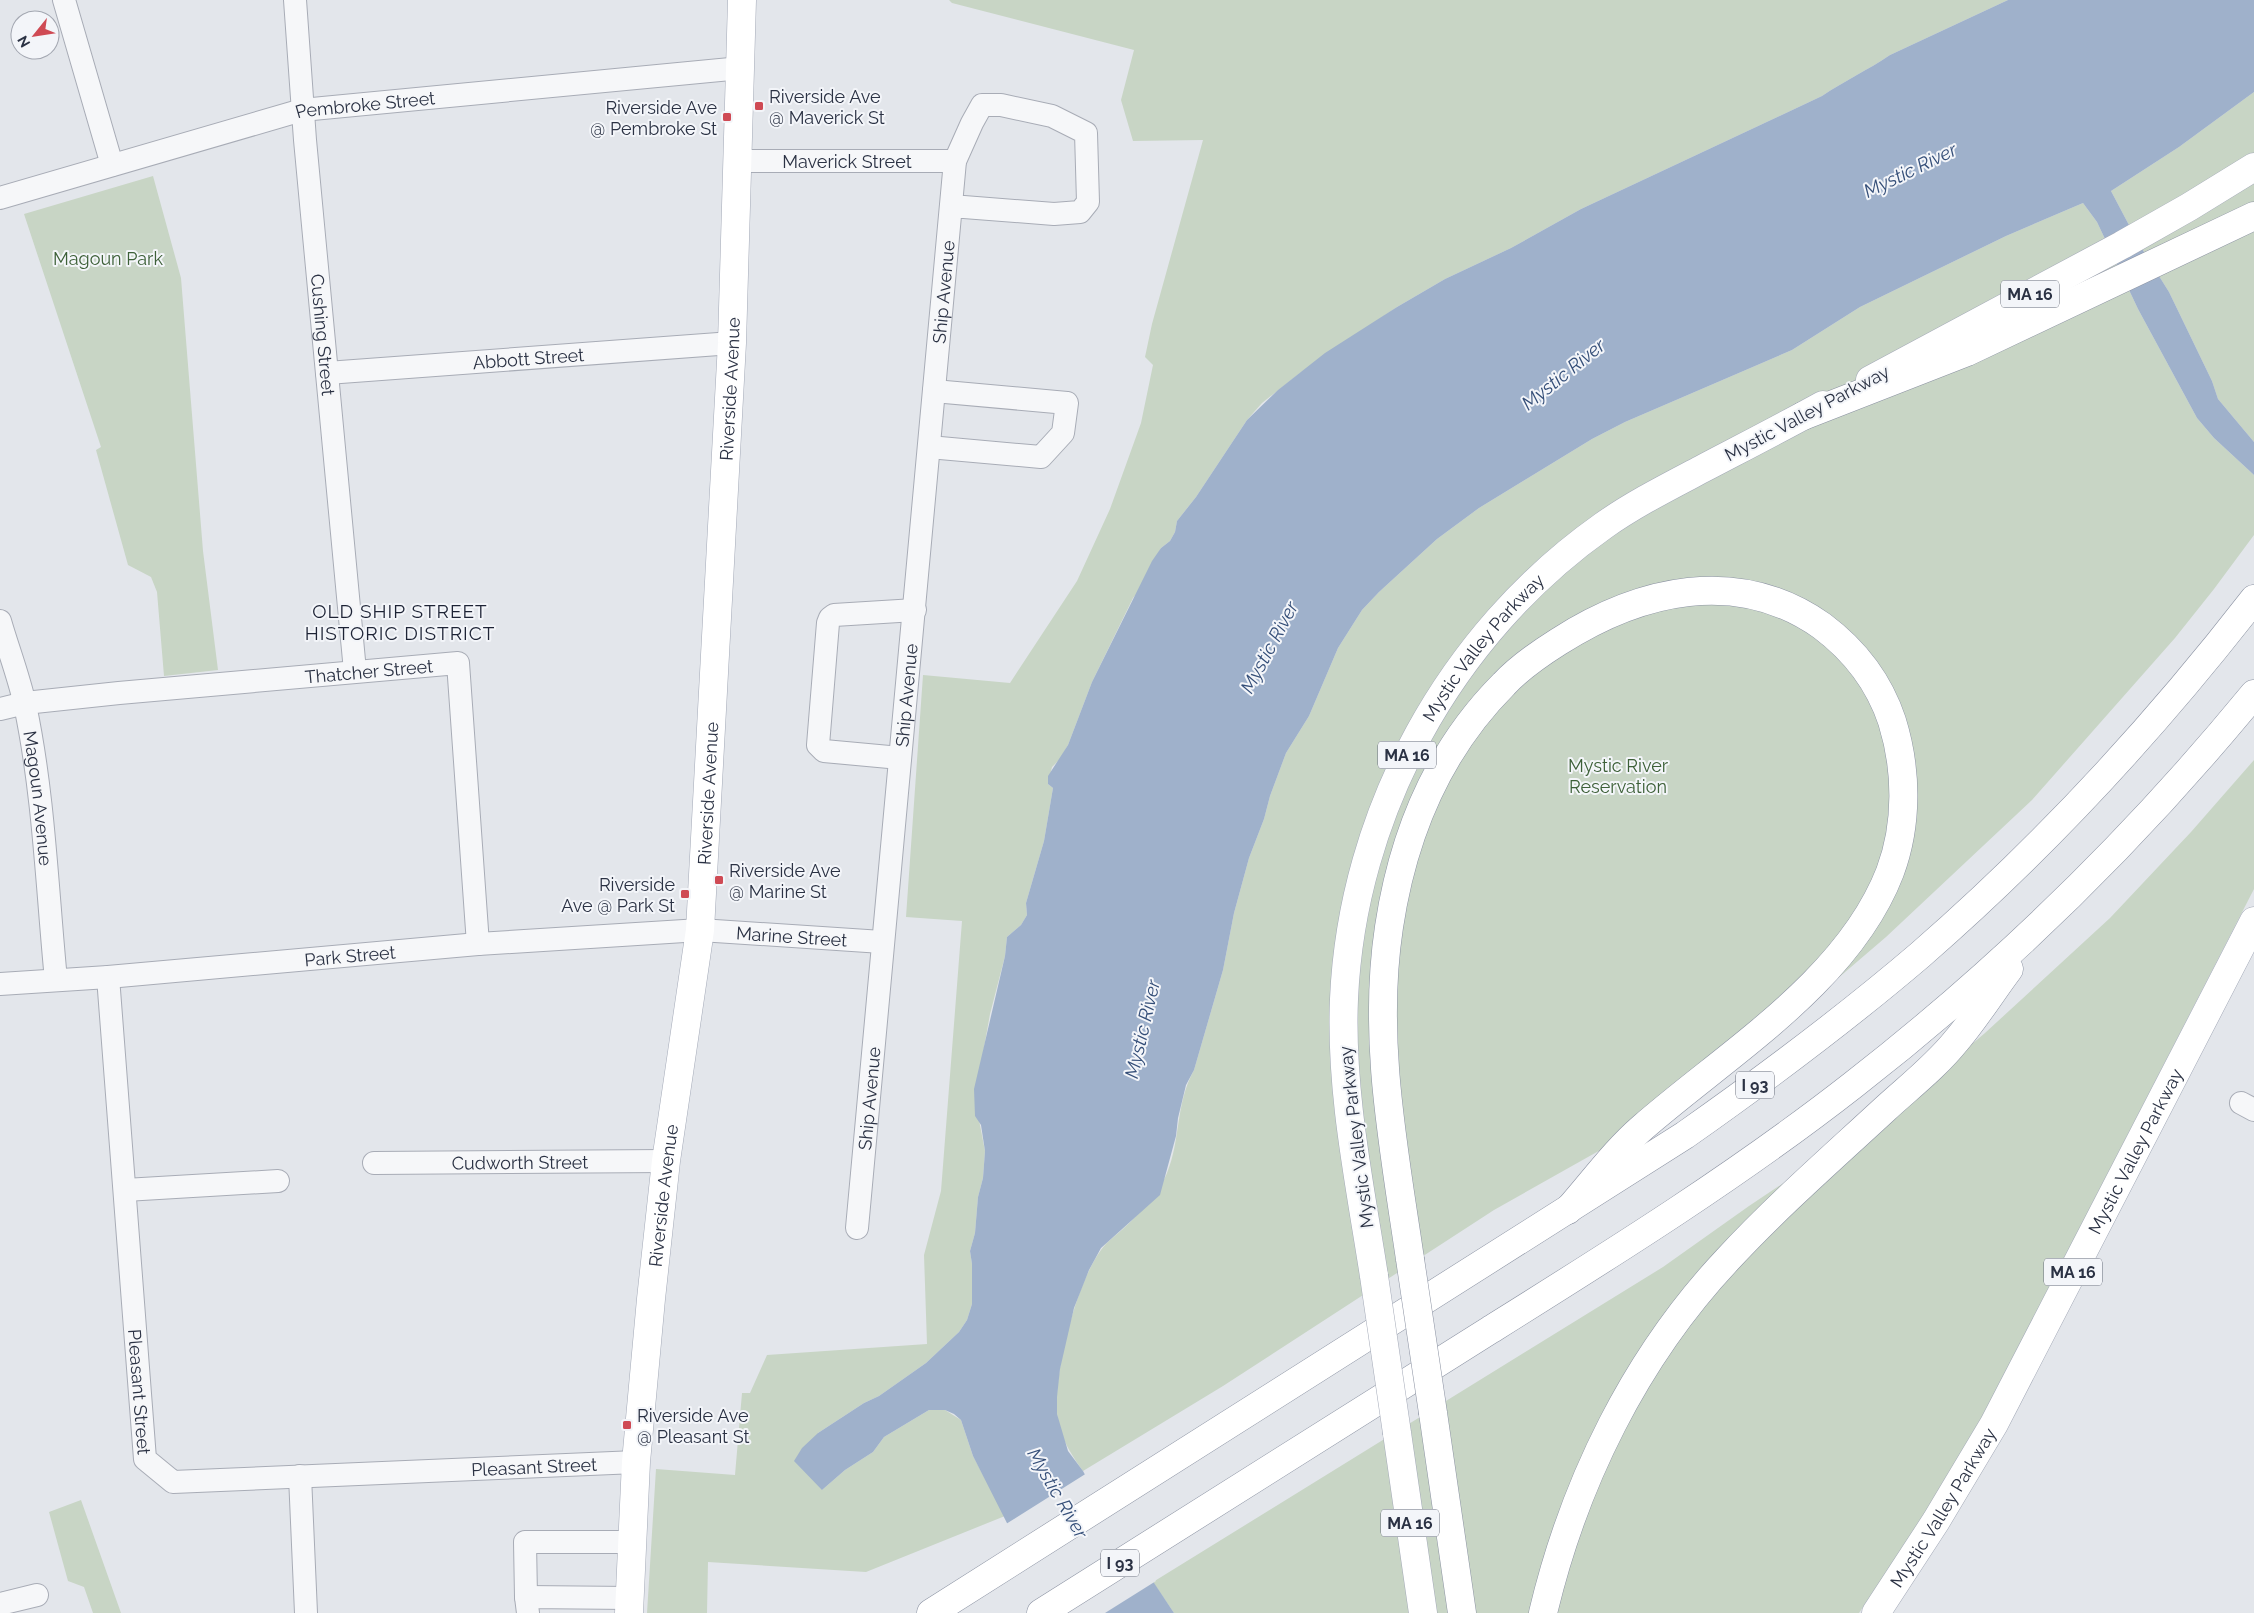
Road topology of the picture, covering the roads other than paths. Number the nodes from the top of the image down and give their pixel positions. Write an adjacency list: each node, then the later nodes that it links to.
1 (64, 0): 8 (street)
2 (295, 0): 5 (street, Cushing Street)
3 (742, 0): 4 (main road, Riverside Avenue)
4 (741, 68): 5 (street, Pembroke Street); 6 (main road, Riverside Avenue)
5 (302, 110): 8 (street, Pembroke Street); 14 (street, Cushing Street)
6 (738, 161): 7 (street, Maverick Street); 13 (main road, Riverside Avenue)
7 (955, 161): 11 (street, Ship Avenue); 11 (street, Ship Avenue)
8 (112, 164): 10 (street, Pembroke Street)
9 (2254, 167): 16 (main road, Mystic Valley Parkway / MA 16)
10 (0, 198)
11 (951, 206): 15 (street, Ship Avenue)
12 (2254, 216): 16 (main road)
13 (732, 343): 14 (street, Abbott Street); 28 (main road, Riverside Avenue)
14 (327, 374): 21 (street, Cushing Street)
15 (934, 391): 17 (street, Ship Avenue); 17 (street)
16 (1803, 416): 50 (main road, Mystic Valley Parkway / MA 16, bridge)
17 (929, 447): 19 (street, Ship Avenue)
18 (2254, 598): 38 (main road, I 93)
19 (914, 610): 25 (street, Ship Avenue); 25 (street)
20 (0, 621): 23 (street, Magoun Avenue)
21 (355, 671): 23 (street, Thatcher Street); 30 (street, Thatcher Street)
22 (2254, 694): 26 (main road, I 93)
23 (25, 703): 24 (street, Thatcher Street); 32 (street, Magoun Avenue)
24 (0, 710)
25 (900, 758): 29 (street, Ship Avenue)
26 (2047, 918): 49 (main road, I 93); 52 (main road)
27 (2254, 921): 53 (main road, Mystic Valley Parkway / MA 16)
28 (700, 930): 29 (street, Marine Street); 30 (street, Park Street); 34 (main road, Riverside Avenue)
29 (882, 942): 39 (street, Ship Avenue)
30 (478, 944): 31 (street, Park Street)
31 (108, 977): 32 (street, Park Street); 37 (street, Pleasant Street)
32 (56, 980): 33 (street, Park Street)
33 (0, 984)
34 (666, 1161): 35 (street, Cudworth Street); 40 (main road, Riverside Avenue)
35 (374, 1163)
36 (278, 1181): 37 (street)
37 (125, 1190): 41 (street, Pleasant Street)
38 (1568, 1210): 48 (main road, I 93); 51 (main road, bridge)
39 (857, 1228)
40 (636, 1462): 41 (street, Pleasant Street); 42 (main road, Riverside Avenue)
41 (300, 1476): 47 (street)
42 (631, 1542): 45 (street); 46 (main road, Riverside Avenue)
43 (37, 1595): 44 (street)
44 (0, 1604)
45 (527, 1605): 46 (street)
46 (629, 1606)
47 (306, 1613)
48 (931, 1613)
49 (1041, 1613)
50 (1423, 1613)
51 (1462, 1613)
52 (1543, 1613)
53 (1876, 1613)

